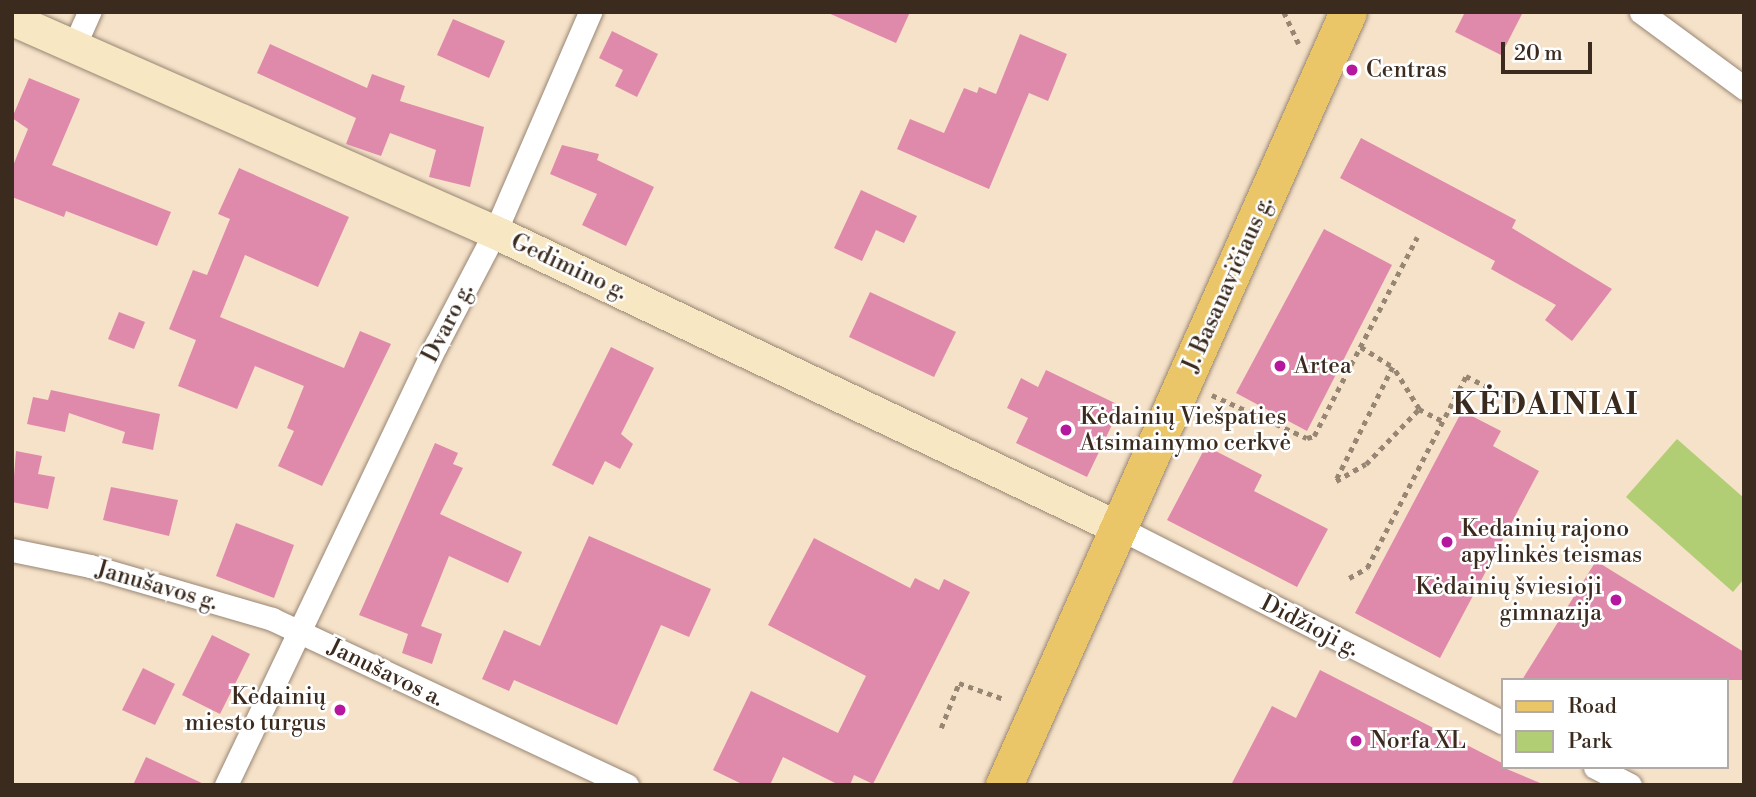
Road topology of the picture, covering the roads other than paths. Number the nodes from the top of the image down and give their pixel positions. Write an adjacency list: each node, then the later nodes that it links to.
1 (89, 12): 6 (street)
2 (590, 12): 8 (street, Dvaro g.)
3 (1348, 12): 9 (main road, J. Basanavičiaus g.)
4 (1641, 12): 7 (street)
5 (12, 19): 6 (main road, Gedimino g.)
6 (75, 44): 8 (main road, Gedimino g.)
7 (1744, 88)
8 (495, 232): 9 (main road, Gedimino g.); 11 (street, Dvaro g.)
9 (1119, 528): 12 (street, Didžioji g.); 16 (main road, J. Basanavičiaus g.)
10 (12, 550): 11 (street, Janušavos g.)
11 (299, 632): 14 (street, Janušavos a.); 15 (street, Janušavos a.)
12 (1500, 721)
13 (1599, 769): 17 (street)
14 (226, 785)
15 (627, 785)
16 (1004, 785)
17 (1630, 785)

